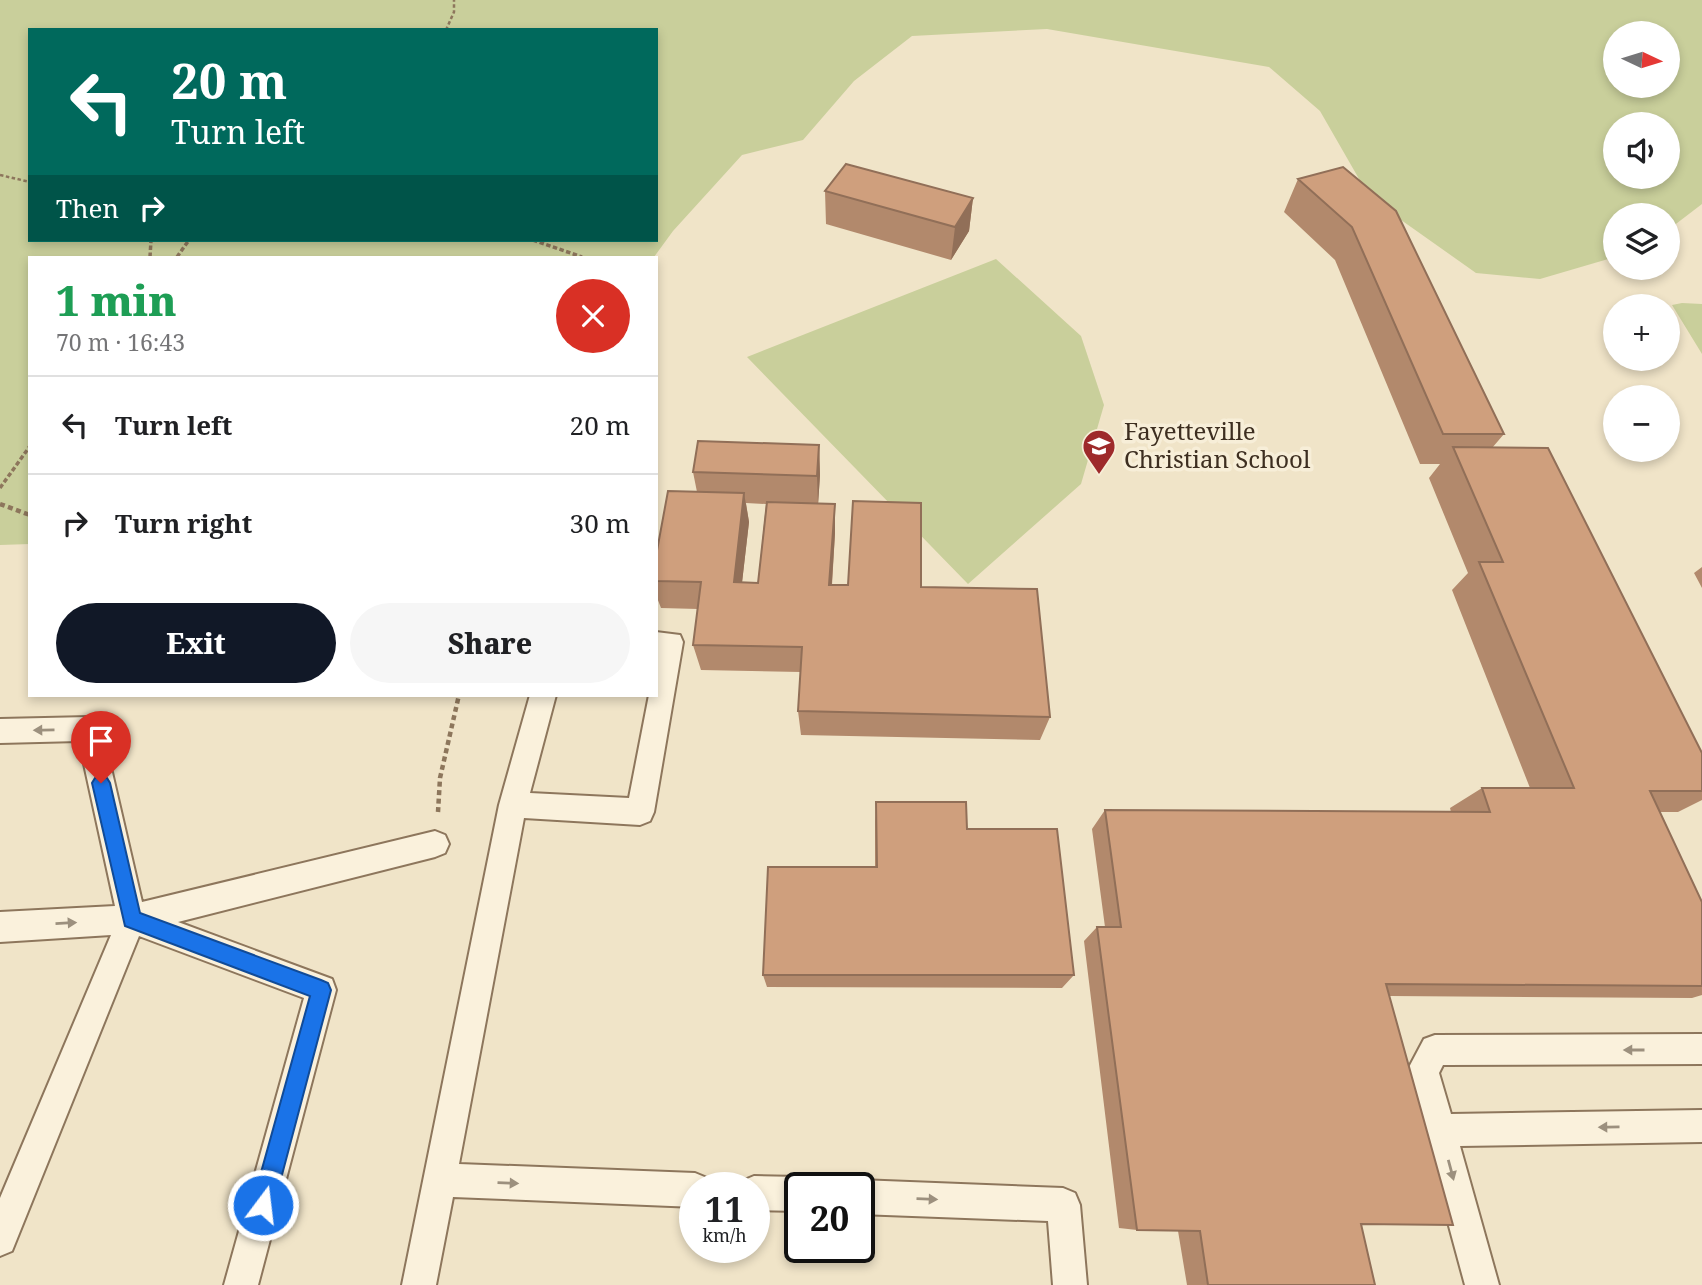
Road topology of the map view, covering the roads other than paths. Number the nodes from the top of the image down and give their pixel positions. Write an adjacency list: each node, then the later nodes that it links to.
1 (658, 642): 4 (lane)
2 (542, 697): 4 (lane)
3 (0, 731): 6 (lane, one-way to 3)
4 (513, 804): 11 (lane)
5 (435, 844): 6 (lane)
6 (132, 919): 7 (lane, one-way to 6); 14 (lane); 15 (lane)
7 (0, 927)
8 (1702, 1049): 10 (lane, one-way to 10)
9 (1702, 1126): 10 (lane, one-way to 10)
10 (1440, 1130): 18 (lane, one-way to 18)
11 (440, 1180): 12 (lane, one-way to 12); 16 (lane)
12 (679, 1189)
13 (875, 1198): 17 (lane, one-way to 17)
14 (0, 1239)
15 (241, 1285)
16 (419, 1285)
17 (1070, 1285)
18 (1482, 1285)

